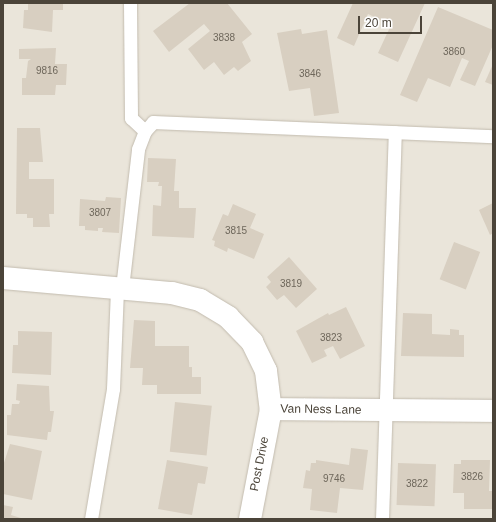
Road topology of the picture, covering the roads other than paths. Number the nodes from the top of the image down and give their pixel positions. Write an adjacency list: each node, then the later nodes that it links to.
1 (130, 3): 2 (lane)
2 (145, 131): 3 (lane); 6 (lane)
3 (396, 132): 4 (lane); 8 (lane)
4 (493, 136)
5 (3, 278): 6 (street, Van Ness Lane)
6 (120, 288): 7 (street, Van Ness Lane); 10 (lane)
7 (271, 409): 8 (street, Van Ness Lane); 11 (street, Post Drive)
8 (384, 410): 9 (street, Van Ness Lane); 12 (lane)
9 (493, 411)
10 (91, 519)
11 (250, 519)
12 (382, 519)

